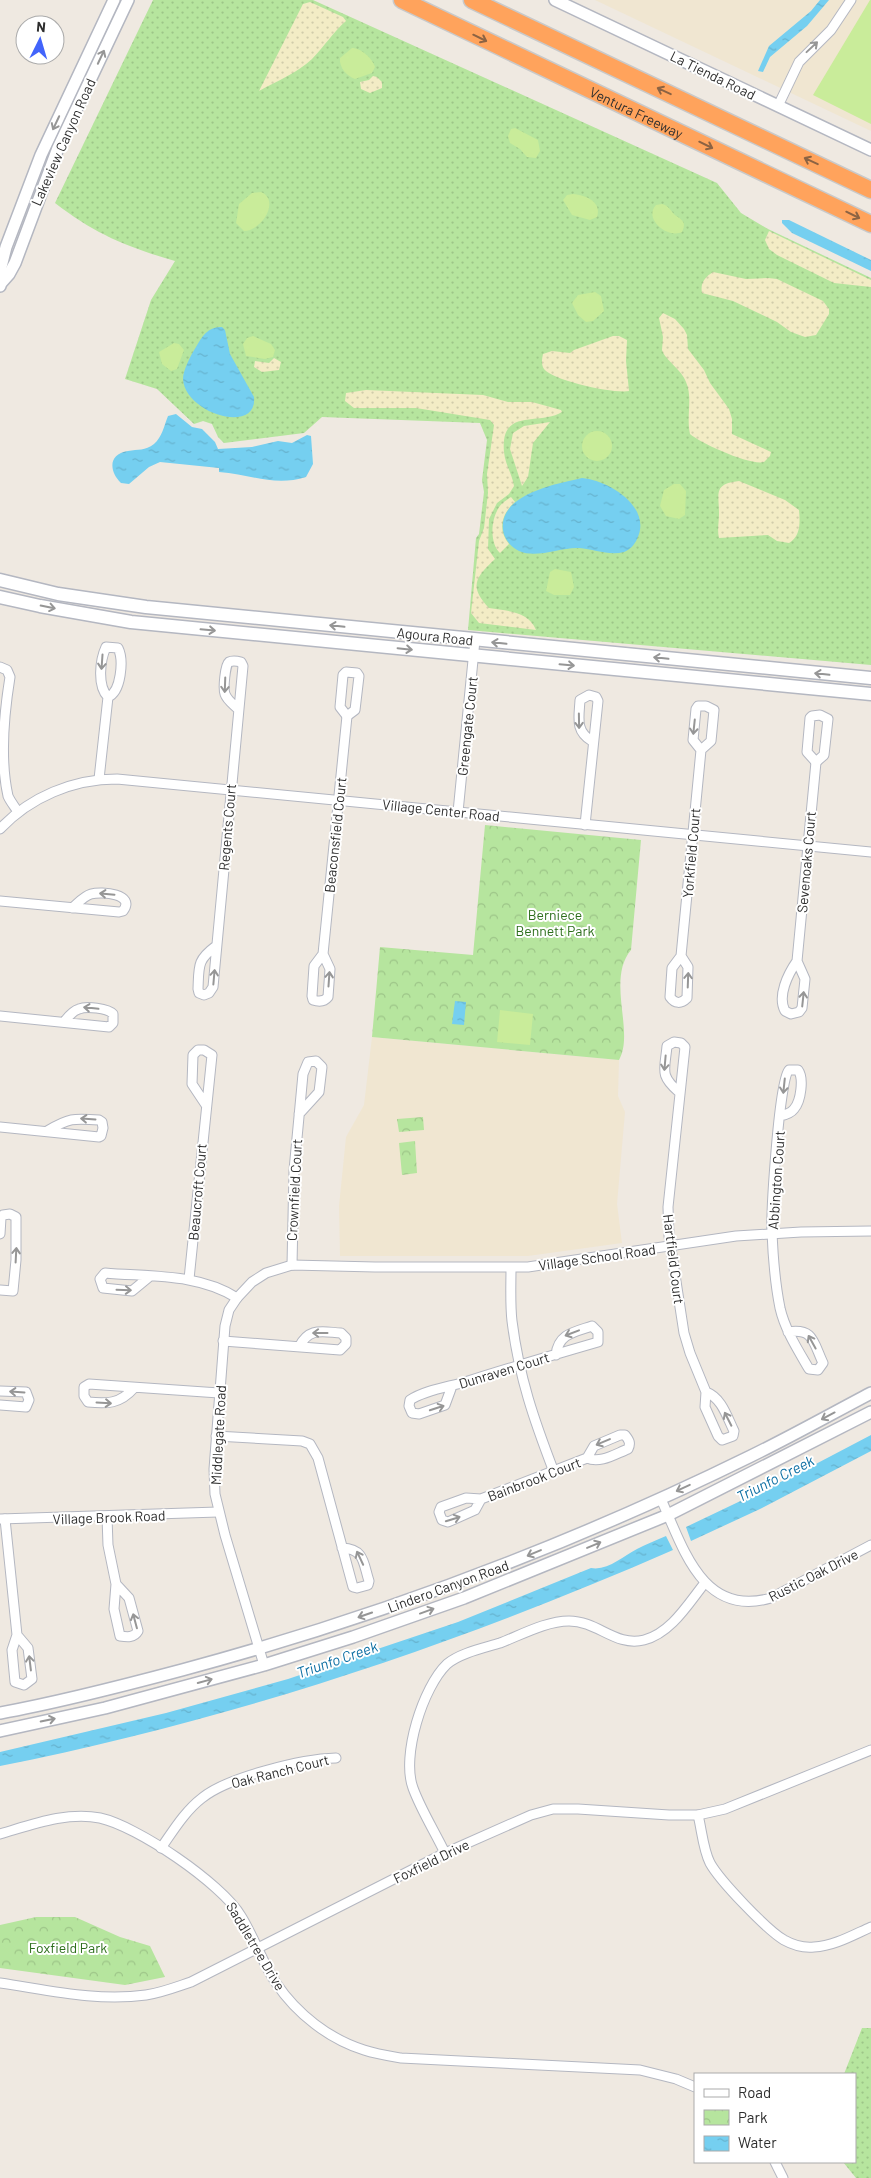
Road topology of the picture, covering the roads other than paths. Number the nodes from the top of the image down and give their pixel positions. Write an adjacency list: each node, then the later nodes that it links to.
1 (114, 0): 11 (street, Lakeview Canyon Road, one-way to 11)
2 (128, 0): 12 (street, Lakeview Canyon Road, one-way to 2)
3 (402, 0): 10 (highway, Ventura Freeway, one-way to 10)
4 (472, 0): 9 (highway, one-way to 4)
5 (554, 0): 7 (street, La Tienda Road)
6 (851, 0): 7 (street, one-way to 6)
7 (778, 106): 8 (street, La Tienda Road)
8 (871, 150)
9 (871, 190)
10 (871, 224)
11 (1, 258): 12 (street); 13 (street, Lakeview Canyon Road)
12 (15, 263): 13 (street, Lakeview Canyon Road)
13 (3, 279)
14 (0, 580): 16 (main road, Agoura Road, one-way to 14)
15 (0, 596): 17 (main road, Agoura Road, one-way to 17)
16 (475, 640): 17 (street, Greengate Court); 19 (main road, Agoura Road, one-way to 16)
17 (474, 656): 20 (main road, Agoura Road, one-way to 20); 32 (street, Greengate Court)
18 (0, 666): 27 (street)
19 (871, 678)
20 (871, 694)
21 (108, 697): 21 (street, one-way to 21); 28 (street)
22 (238, 709): 22 (street, Regents Court, one-way to 22); 29 (street, Regents Court)
23 (347, 716): 30 (street, Beaconsfield Court)
24 (592, 742): 24 (street, one-way to 24); 33 (street)
25 (701, 750): 35 (street, Yorkfield Court)
26 (816, 762): 26 (street, Sevenoaks Court); 36 (street, Sevenoaks Court)
27 (1, 775): 31 (street)
28 (99, 779): 29 (street, Village Center Road); 31 (street, Village Center Road)
29 (231, 790): 30 (street, Village Center Road); 40 (street, Regents Court)
30 (339, 800): 32 (street, Village Center Road); 41 (street, Beaconsfield Court)
31 (18, 812): 34 (street, Village Center Road)
32 (458, 812): 33 (street, Village Center Road)
33 (585, 825): 35 (street, Village Center Road)
34 (0, 829)
35 (692, 834): 36 (street, Village Center Road); 42 (street, Yorkfield Court)
36 (807, 846): 37 (street, Village Center Road); 43 (street, Sevenoaks Court)
37 (871, 852)
38 (0, 901): 39 (street)
39 (72, 908): 39 (street, one-way to 39)
40 (216, 946): 40 (street, Regents Court, one-way to 40)
41 (323, 954): 41 (street, Beaconsfield Court, one-way to 41)
42 (681, 956): 42 (street, Yorkfield Court, one-way to 42)
43 (796, 961): 43 (street, Sevenoaks Court, one-way to 43)
44 (0, 1016): 45 (street)
45 (64, 1022): 45 (street, one-way to 45)
46 (679, 1092): 46 (street, Hartfield Court, one-way to 46); 55 (street, Hartfield Court)
47 (206, 1105): 47 (street, Beaucroft Court); 60 (street, Beaucroft Court)
48 (299, 1114): 48 (street, Crownfield Court); 56 (street, Crownfield Court)
49 (780, 1116): 49 (street, Abbington Court, one-way to 49); 53 (street, Abbington Court)
50 (0, 1127): 51 (street)
51 (47, 1132): 51 (street, one-way to 51)
52 (871, 1231): 53 (street, Village School Road)
53 (772, 1233): 55 (street, Village School Road); 63 (street, Abbington Court)
54 (0, 1234): 61 (street, one-way to 54)
55 (670, 1247): 58 (street, Village School Road); 71 (street, Hartfield Court)
56 (292, 1265): 57 (street, Middlegate Road); 62 (street, Middlegate Road)
57 (322, 1267): 58 (street, Village School Road)
58 (511, 1268): 67 (street)
59 (149, 1277): 59 (street, one-way to 59); 60 (street)
60 (189, 1279): 62 (street)
61 (0, 1290)
62 (237, 1298): 64 (street, Middlegate Road)
63 (788, 1332): 63 (street, Abbington Court, one-way to 63)
64 (223, 1341): 65 (street); 73 (street, Middlegate Road)
65 (299, 1346): 65 (street, one-way to 65)
66 (556, 1354): 66 (street, Dunraven Court, one-way to 66); 67 (street, Dunraven Court)
67 (519, 1365): 68 (street, Dunraven Court); 78 (street)
68 (452, 1386): 68 (street, Dunraven Court, one-way to 68)
69 (134, 1388): 69 (street, one-way to 69); 73 (street)
70 (0, 1391): 74 (street, one-way to 70)
71 (706, 1392): 71 (street, Hartfield Court, one-way to 71)
72 (871, 1393): 80 (street, Lindero Canyon Road, one-way to 80)
73 (219, 1394): 76 (street, Middlegate Road)
74 (0, 1405)
75 (871, 1412): 82 (street, Lindero Canyon Road)
76 (216, 1436): 81 (street, Middlegate Road); 86 (street)
77 (587, 1458): 78 (street, Bainbrook Court)
78 (554, 1472): 79 (street, Bainbrook Court)
79 (481, 1499)
80 (661, 1499): 82 (street, Rustic Oak Drive); 90 (street, Lindero Canyon Road, one-way to 90)
81 (218, 1512): 83 (street, Village Brook Road); 90 (street, Middlegate Road)
82 (668, 1514): 88 (street, Rustic Oak Drive); 91 (street, Lindero Canyon Road, one-way to 82)
83 (107, 1517): 84 (street, Village Brook Road); 87 (street)
84 (2, 1519): 89 (street)
85 (871, 1545): 88 (street, Rustic Oak Drive)
86 (342, 1548)
87 (116, 1584): 87 (street, one-way to 87)
88 (704, 1584): 99 (street)
89 (17, 1635): 89 (street, one-way to 89)
90 (259, 1649): 91 (street, Middlegate Road); 92 (street, Lindero Canyon Road)
91 (264, 1665): 93 (street, Lindero Canyon Road, one-way to 91)
92 (0, 1713)
93 (0, 1731)
94 (871, 1750): 96 (street, Foxfield Drive)
95 (336, 1758): 98 (street, Oak Ranch Court)
96 (698, 1815): 99 (street, Foxfield Drive); 100 (street)
97 (0, 1834): 98 (street, Saddletree Drive)
98 (161, 1848): 101 (street, Saddletree Drive)
99 (445, 1853): 101 (street, Foxfield Drive)
100 (871, 1927)
101 (258, 1949): 102 (street, Foxfield Drive); 103 (street, Saddletree Drive)
102 (0, 1983)
103 (694, 2087)
104 (776, 2163): 105 (street)
105 (783, 2178)

